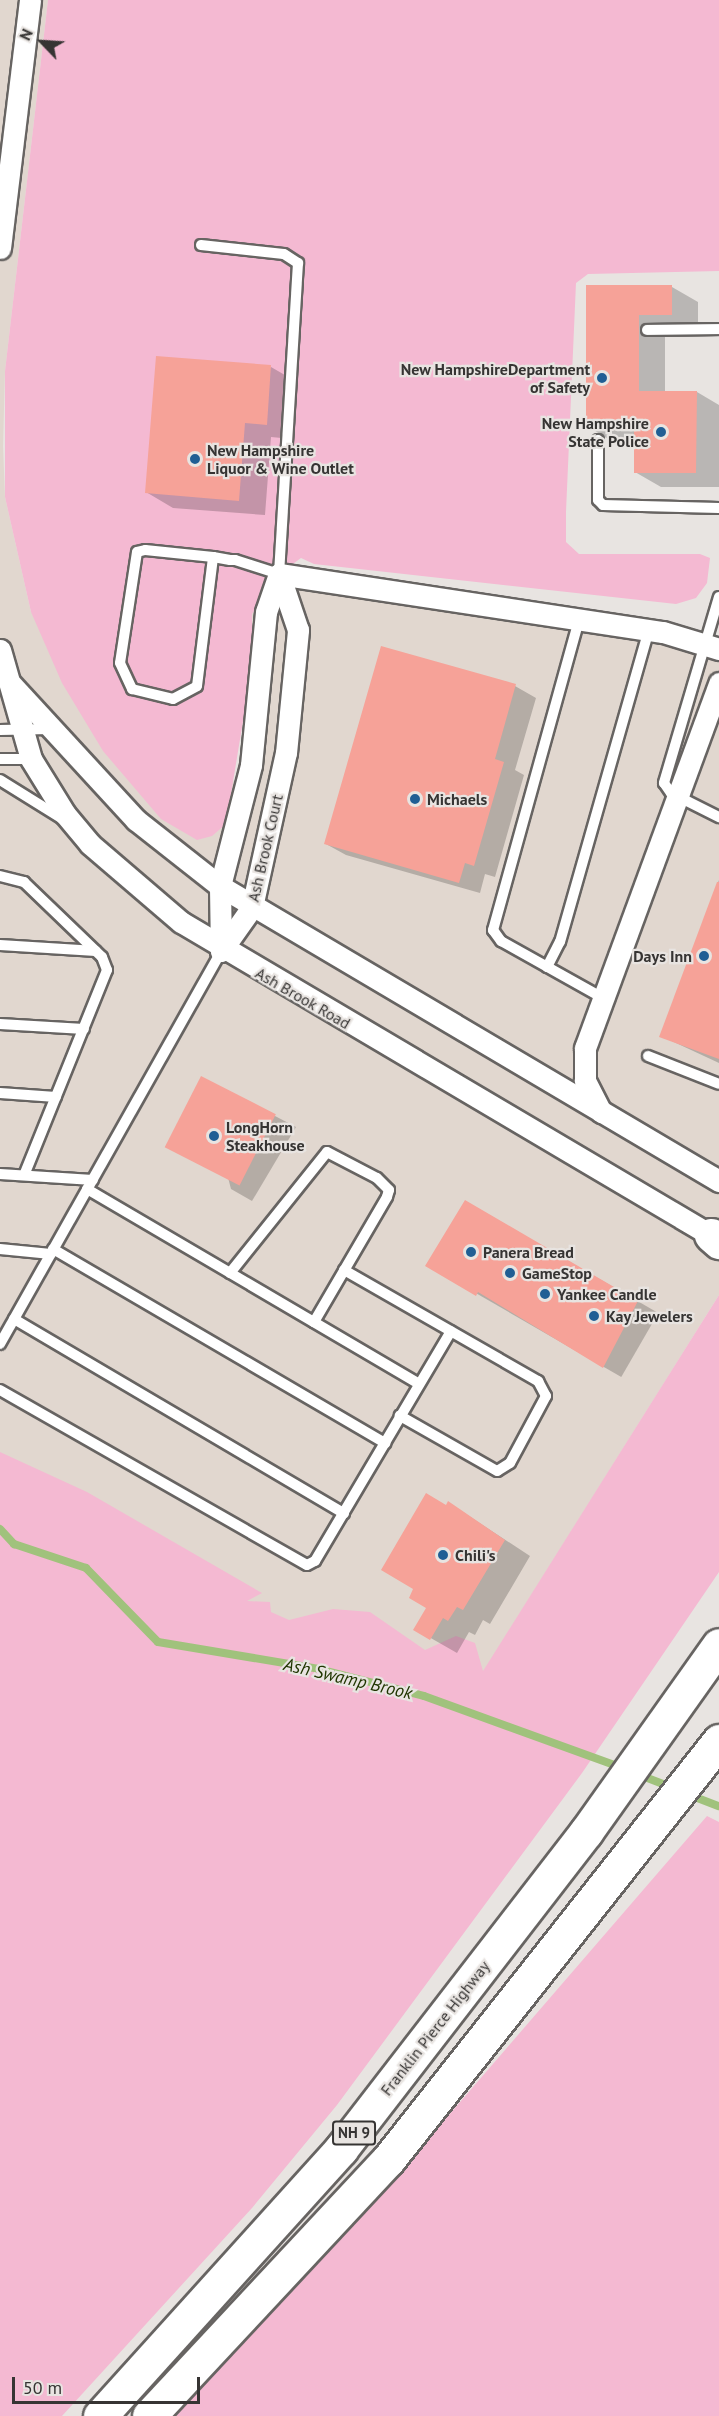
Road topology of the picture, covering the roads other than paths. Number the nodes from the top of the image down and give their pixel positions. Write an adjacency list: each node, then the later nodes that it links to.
1 (30, 0): 2 (street)
2 (3, 196): 4 (street)
3 (201, 245): 10 (lane)
4 (0, 248)
5 (719, 329): 6 (lane)
6 (647, 330)
7 (598, 440): 8 (lane)
8 (719, 508)
9 (213, 557): 9 (lane); 10 (lane)
10 (279, 574): 12 (street); 28 (street, Ash Brook Court); 29 (street, Ash Brook Court)
11 (719, 597): 14 (lane)
12 (579, 620): 13 (street); 33 (lane)
13 (649, 630): 14 (street); 33 (lane)
14 (710, 646): 24 (lane)
15 (0, 650): 16 (street, Ash Brook Road)
16 (10, 683): 18 (street, Ash Brook Road); 19 (street)
17 (719, 683): 24 (street)
18 (22, 729): 19 (lane); 20 (lane); 22 (street, Ash Brook Road)
19 (57, 729): 28 (street)
20 (0, 730)
21 (0, 759): 22 (lane)
22 (31, 759): 26 (street, Ash Brook Road)
23 (0, 780): 26 (lane)
24 (677, 796): 25 (lane); 34 (street)
25 (719, 817)
26 (90, 844): 32 (street, Ash Brook Road)
27 (0, 876): 31 (lane)
28 (220, 886): 29 (street); 32 (street, Ash Brook Court)
29 (252, 907): 32 (street, Ash Brook Court); 41 (street)
30 (0, 945): 31 (lane)
31 (96, 951): 36 (lane)
32 (221, 951): 45 (lane); 46 (street, Ash Brook Road)
33 (547, 967): 34 (lane)
34 (601, 997): 41 (street)
35 (0, 1024): 36 (lane)
36 (84, 1029): 40 (lane)
37 (648, 1056): 38 (lane)
38 (719, 1084)
39 (0, 1093): 40 (lane)
40 (56, 1097): 43 (lane)
41 (601, 1112): 44 (street)
42 (0, 1174): 43 (lane)
43 (24, 1175): 45 (lane)
44 (719, 1180)
45 (90, 1184): 48 (lane); 50 (lane)
46 (716, 1239)
47 (0, 1249): 48 (lane)
48 (52, 1251): 51 (lane); 58 (lane)
49 (344, 1270): 50 (lane); 52 (lane); 53 (lane)
50 (230, 1273): 52 (lane)
51 (14, 1319): 54 (lane); 59 (lane)
52 (314, 1322): 55 (lane)
53 (451, 1331): 55 (lane); 57 (lane)
54 (0, 1344)
55 (419, 1384): 57 (lane)
56 (0, 1390): 59 (lane)
57 (400, 1416): 58 (lane)
58 (385, 1443): 59 (lane)
59 (344, 1513)
60 (719, 1645): 62 (highway, Franklin Pierce Highway / NH 9)
61 (719, 1741): 63 (highway, NH 9)
62 (100, 2416)
63 (149, 2416)

